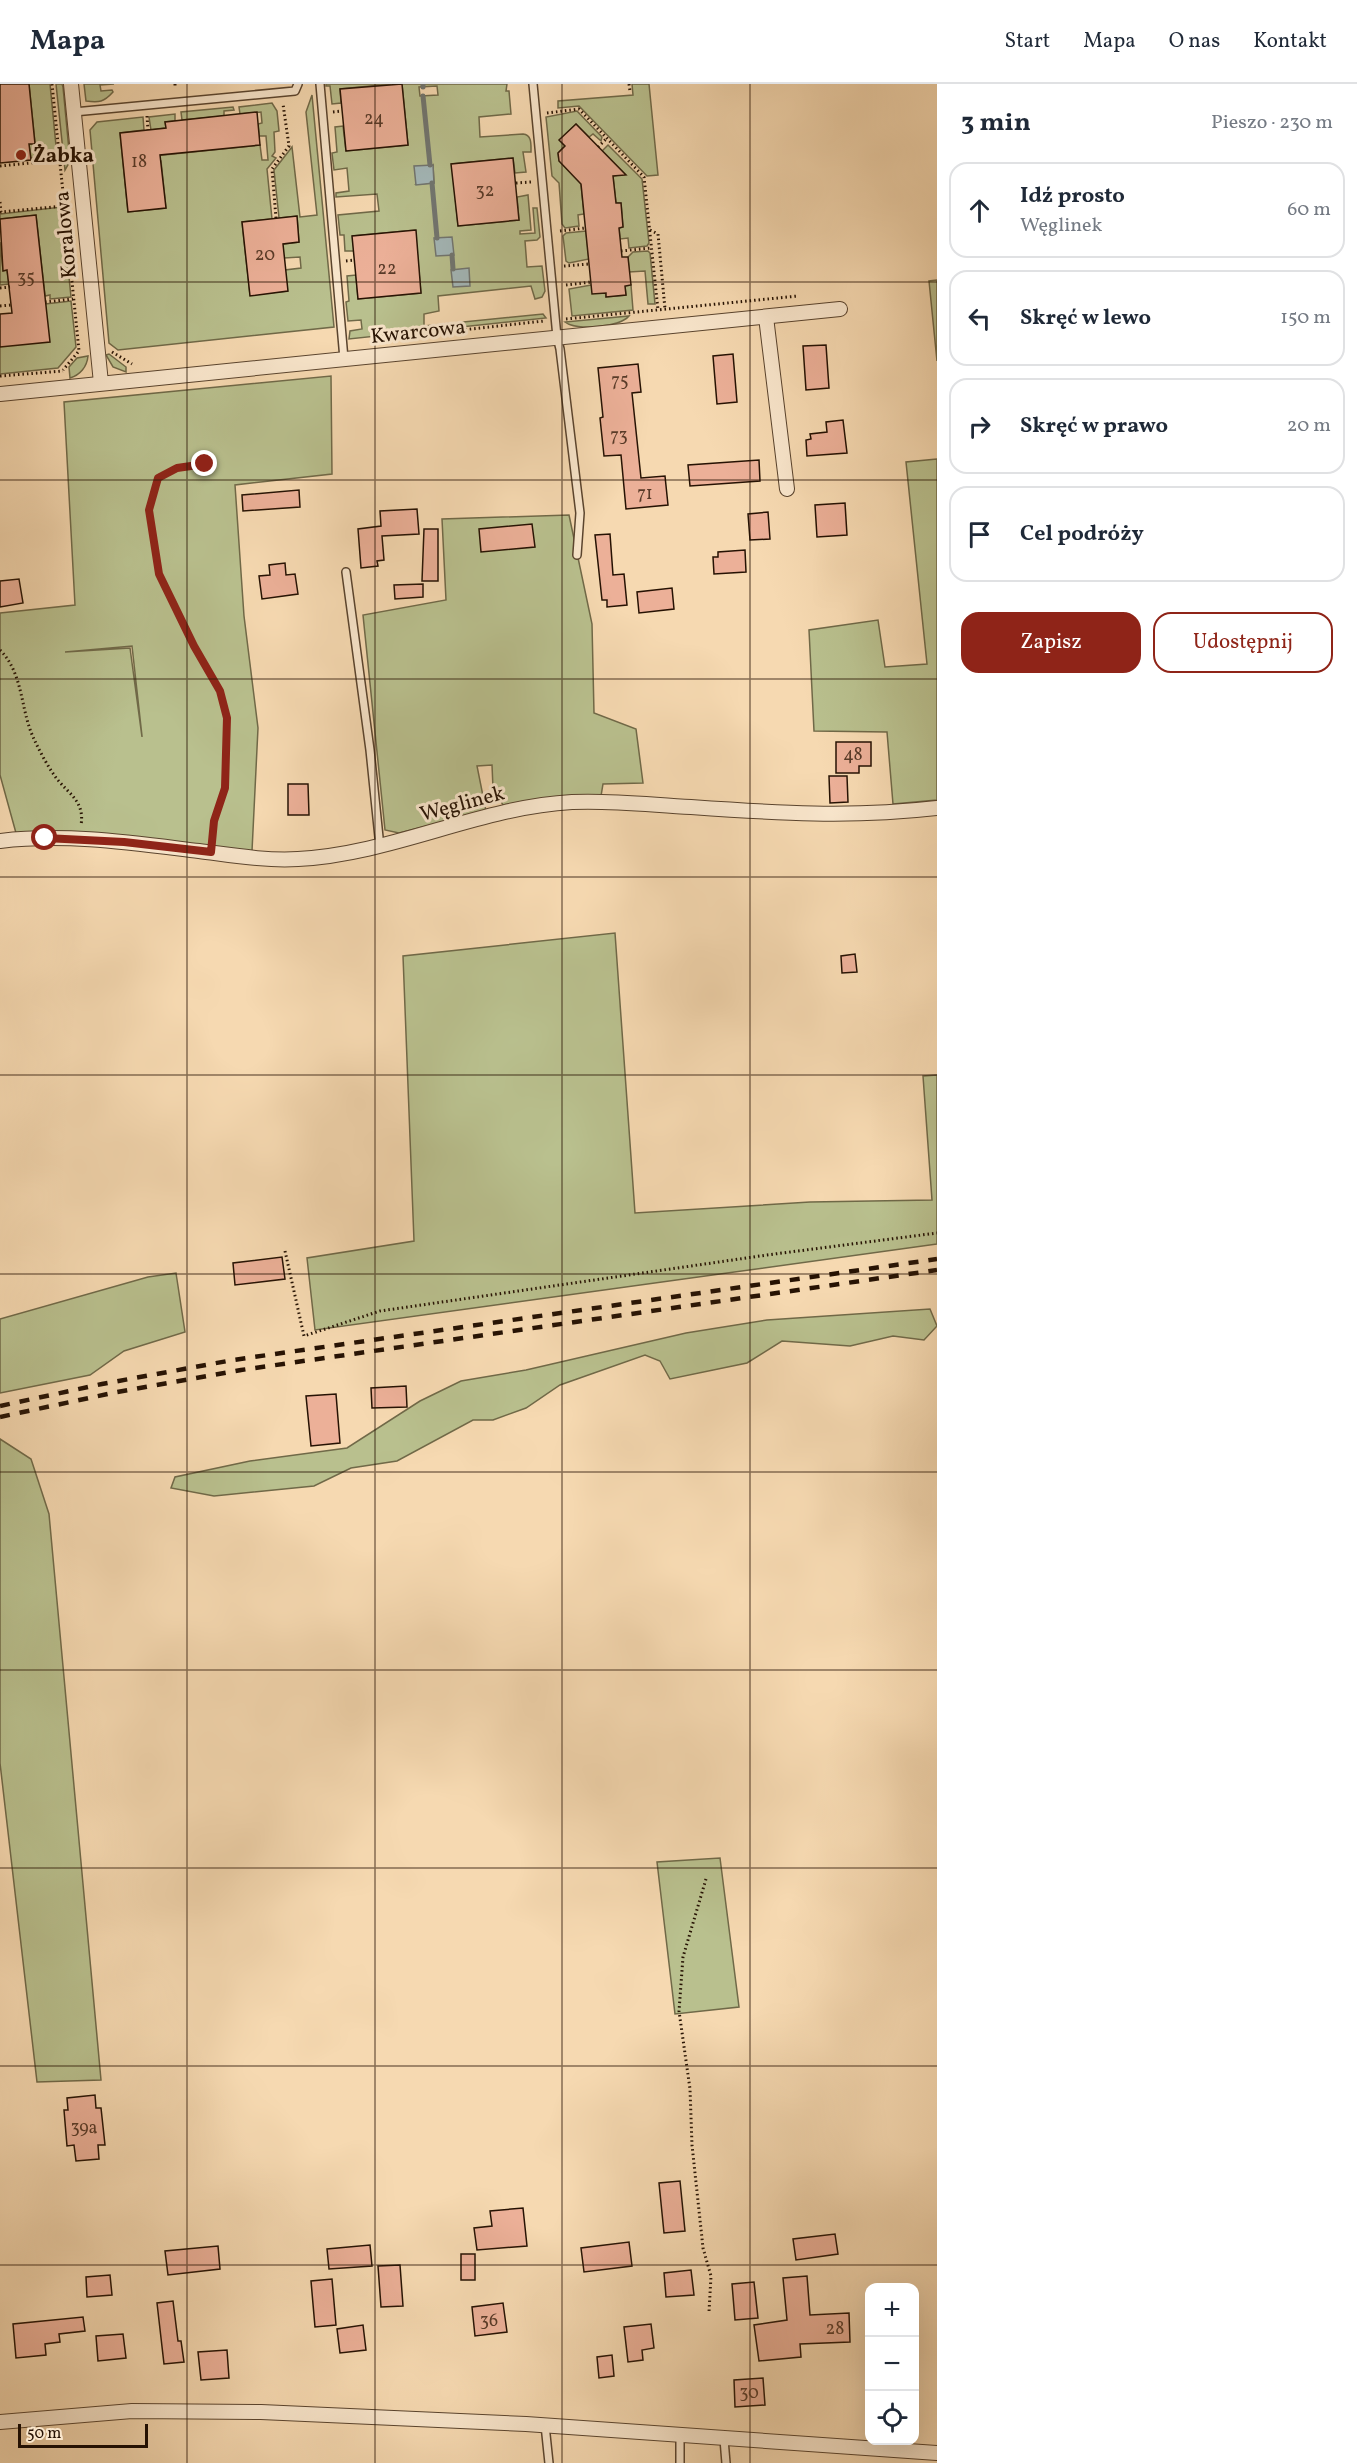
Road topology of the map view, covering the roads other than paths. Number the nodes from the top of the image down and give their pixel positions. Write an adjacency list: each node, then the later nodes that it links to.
1 (71, 84): 5 (street, Koralowa)
2 (298, 84): 5 (lane)
3 (320, 84): 9 (lane)
4 (533, 84): 8 (lane)
5 (74, 112): 10 (street, Koralowa)
6 (840, 309): 7 (street, Kwarcowa)
7 (766, 317): 8 (street, Kwarcowa); 12 (street)
8 (557, 337): 9 (street, Kwarcowa); 13 (lane)
9 (344, 359): 10 (street, Kwarcowa)
10 (101, 383): 11 (street, Kwarcowa)
11 (0, 394)
12 (787, 489)
13 (577, 555)
14 (346, 572): 17 (lane)
15 (937, 808): 17 (street, Węglinek)
16 (0, 841): 17 (street, Węglinek)
17 (380, 847)
18 (0, 2422): 19 (street)
19 (545, 2426): 20 (street); 23 (lane)
20 (680, 2435): 21 (street); 24 (lane)
21 (724, 2439): 22 (street); 25 (lane)
22 (937, 2453)
23 (549, 2463)
24 (680, 2463)
25 (726, 2463)

